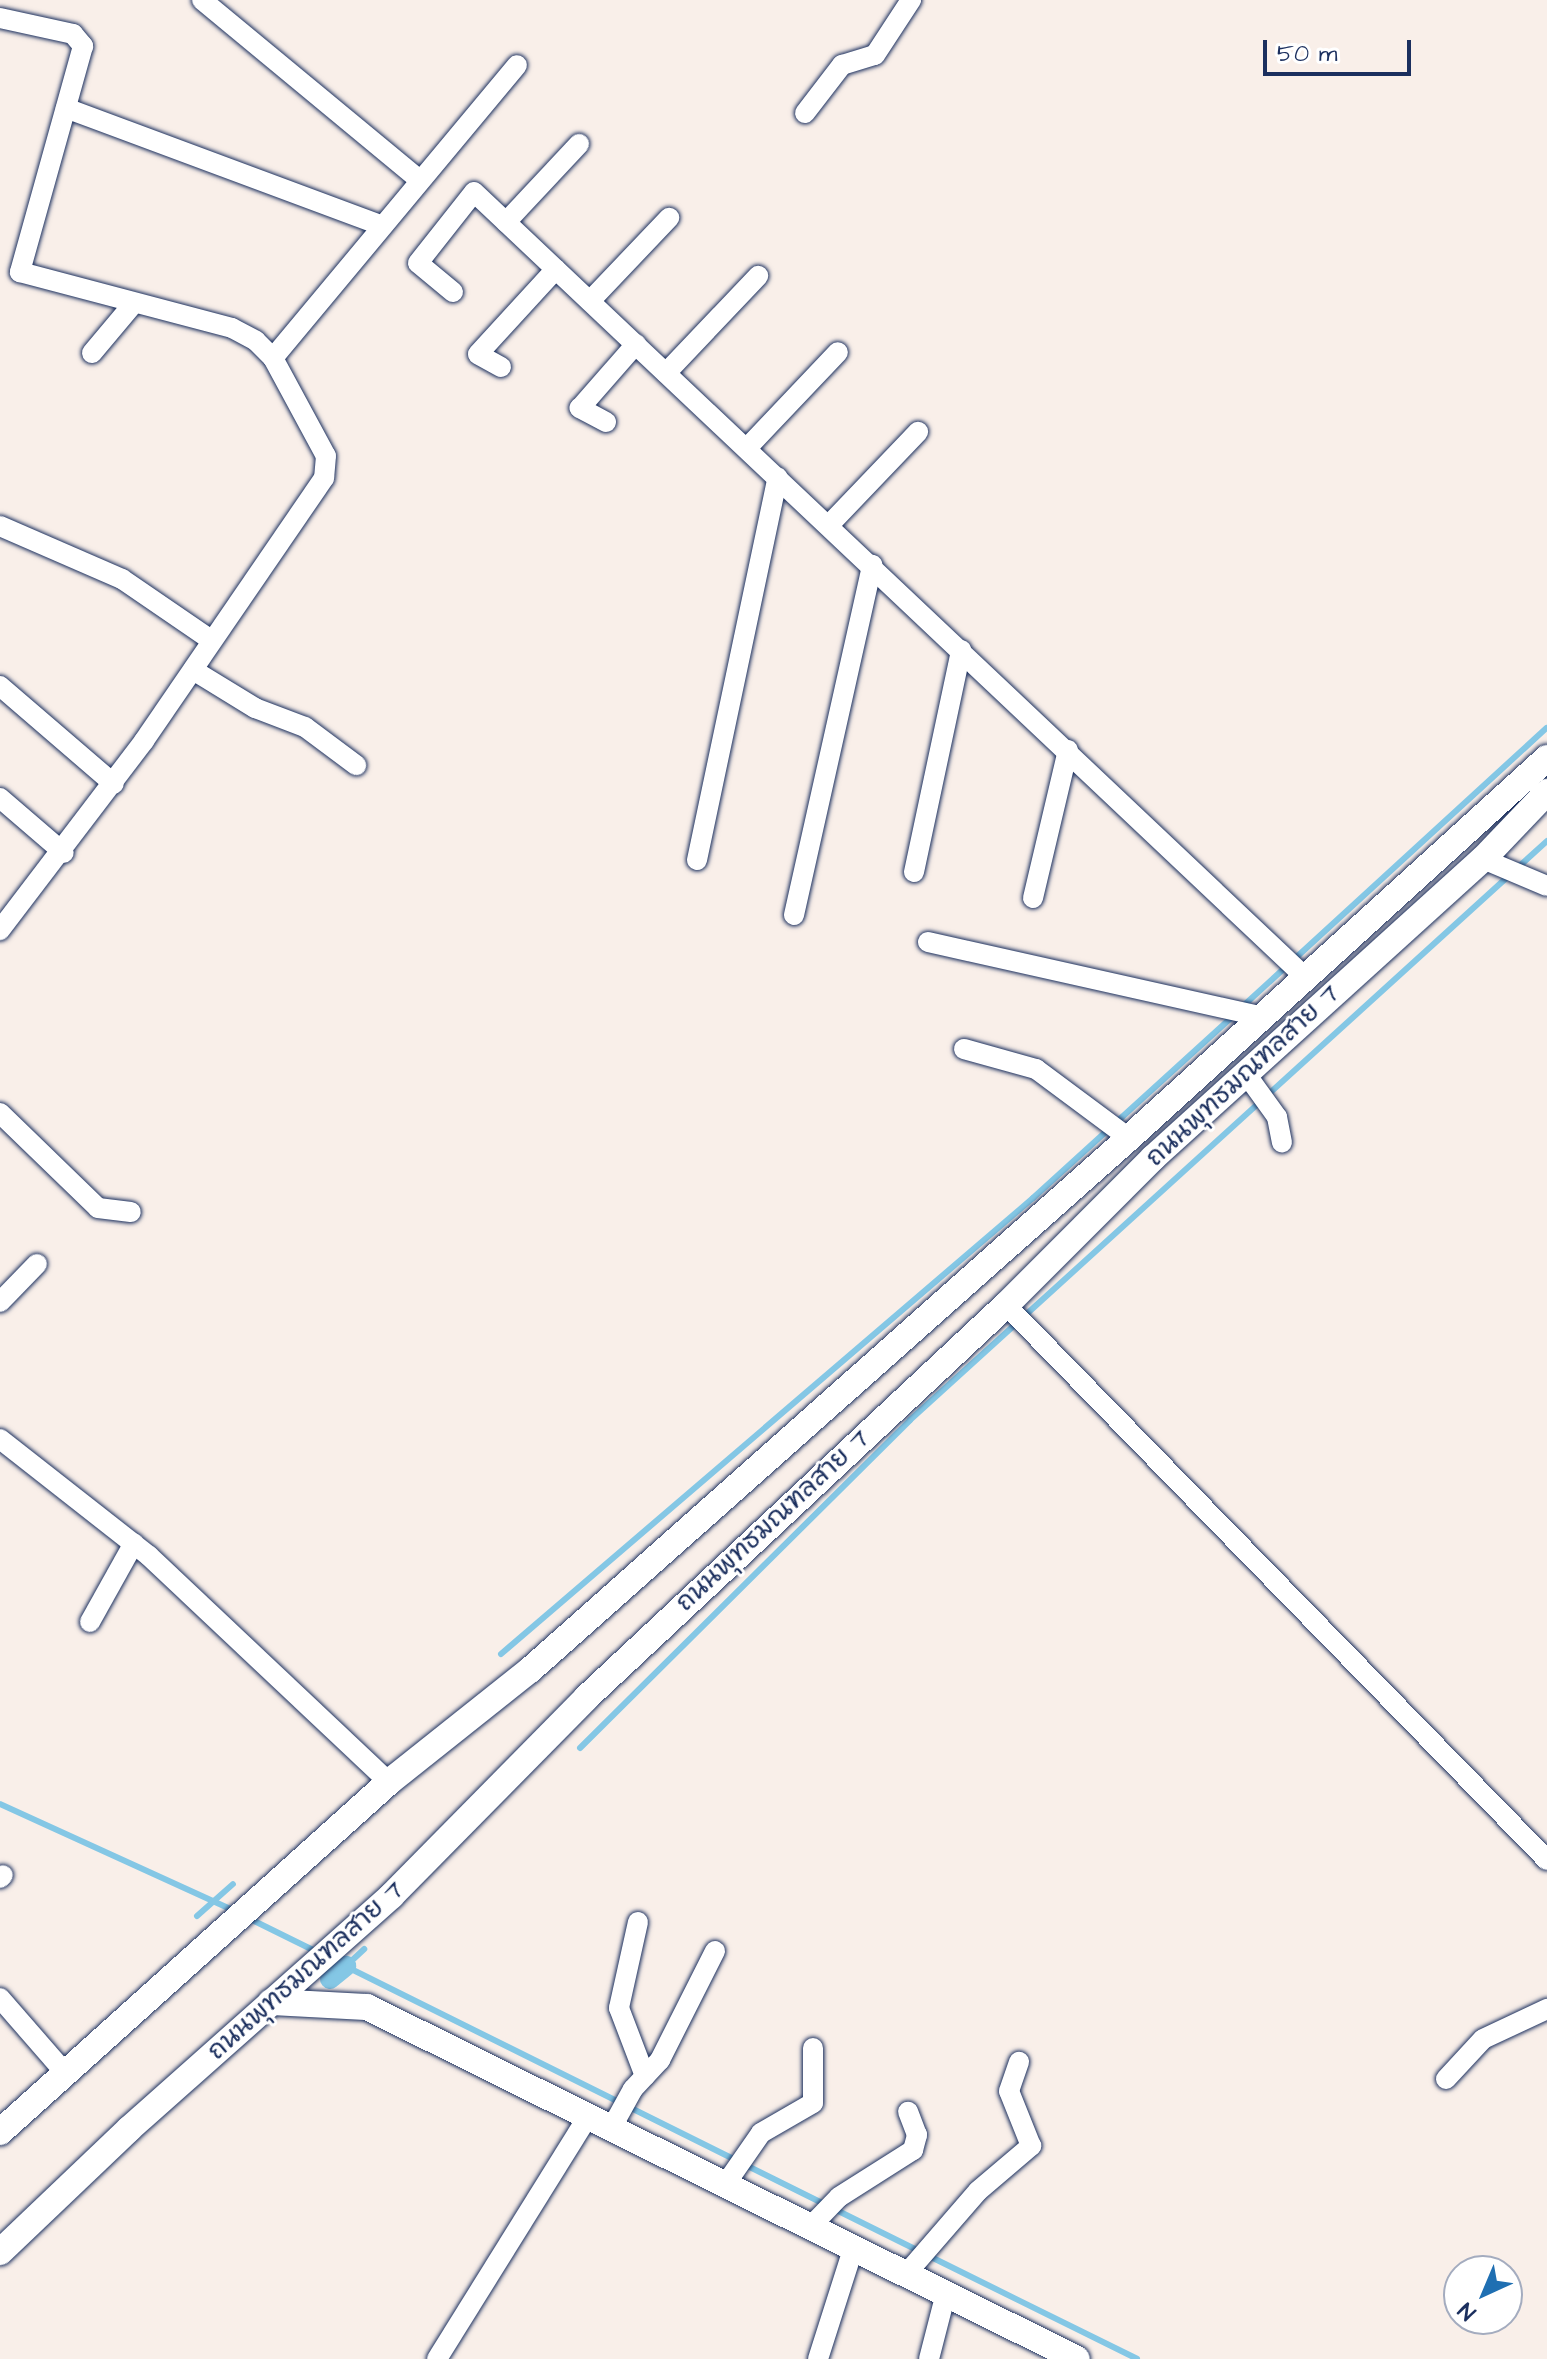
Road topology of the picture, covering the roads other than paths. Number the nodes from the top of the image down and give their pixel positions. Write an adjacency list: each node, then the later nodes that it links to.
1 (202, 0): 8 (street)
2 (911, 0): 6 (street)
3 (0, 18): 5 (street)
4 (517, 65): 8 (street)
5 (66, 108): 11 (street); 16 (street)
6 (805, 113)
7 (579, 144): 10 (street)
8 (418, 179): 11 (street)
9 (669, 218): 15 (street)
10 (506, 222): 12 (street); 14 (street)
11 (380, 225): 20 (street)
12 (556, 269): 15 (street); 21 (street)
13 (758, 276): 22 (street)
14 (453, 292)
15 (590, 301): 17 (street)
16 (134, 303): 19 (street); 20 (street)
17 (636, 344): 22 (street); 23 (street)
18 (838, 352): 25 (street)
19 (92, 353)
20 (273, 358): 30 (street)
21 (501, 367)
22 (666, 373): 25 (street)
23 (606, 422)
24 (918, 432): 27 (street)
25 (747, 448): 26 (street)
26 (778, 477): 27 (street); 41 (street)
27 (829, 525): 29 (street)
28 (0, 526): 30 (street)
29 (872, 565): 31 (street); 46 (street)
30 (211, 640): 32 (street)
31 (961, 650): 34 (street); 43 (street)
32 (193, 670): 36 (street); 37 (street)
33 (0, 686): 37 (street)
34 (1068, 750): 45 (street); 49 (street)
35 (1547, 758): 49 (main road, ถนนพุทธมณฑลสาย 7)
36 (356, 765)
37 (114, 784): 40 (street)
38 (1547, 792): 42 (main road, ถนนพุทธมณฑลสาย 7)
39 (0, 798): 40 (street)
40 (64, 853): 47 (street)
41 (697, 860)
42 (1494, 862): 44 (street); 52 (main road, ถนนพุทธมณฑลสาย 7)
43 (914, 872)
44 (1547, 886)
45 (1033, 898)
46 (794, 915)
47 (0, 930)
48 (928, 942): 50 (street)
49 (1304, 975): 50 (main road, ถนนพุทธมณฑลสาย 7)
50 (1257, 1015): 54 (main road, ถนนพุทธมณฑลสาย 7)
51 (964, 1049): 54 (street)
52 (1252, 1083): 55 (street); 59 (main road, ถนนพุทธมณฑลสาย 7)
53 (0, 1113): 56 (street)
54 (1126, 1136): 63 (main road, ถนนพุทธมณฑลสาย 7)
55 (1282, 1143)
56 (131, 1212)
57 (37, 1264): 58 (street)
58 (0, 1302)
59 (1009, 1308): 64 (street); 68 (main road, ถนนพุทธมณฑลสาย 7)
60 (0, 1439): 61 (street)
61 (134, 1543): 62 (street); 63 (street)
62 (90, 1622)
63 (389, 1782): 72 (main road, ถนนพุทธมณฑลสาย 7)
64 (1547, 1860)
65 (638, 1922): 74 (street)
66 (715, 1951): 74 (street)
67 (0, 1998): 72 (street)
68 (271, 2002): 76 (main road); 81 (main road, ถนนพุทธมณฑลสาย 7)
69 (1547, 2009): 73 (street)
70 (813, 2048): 78 (street)
71 (1019, 2062): 82 (street)
72 (66, 2074): 77 (main road, ถนนพุทธมณฑลสาย 7)
73 (1446, 2079)
74 (639, 2082): 76 (street)
75 (908, 2112): 79 (street)
76 (607, 2119): 78 (main road); 84 (street)
77 (0, 2132)
78 (730, 2176): 79 (main road)
79 (826, 2211): 80 (main road)
80 (854, 2246): 82 (main road); 85 (street)
81 (0, 2252)
82 (910, 2267): 83 (main road)
83 (946, 2293): 86 (street); 87 (main road)
84 (437, 2359)
85 (818, 2359)
86 (929, 2359)
87 (1077, 2359)

